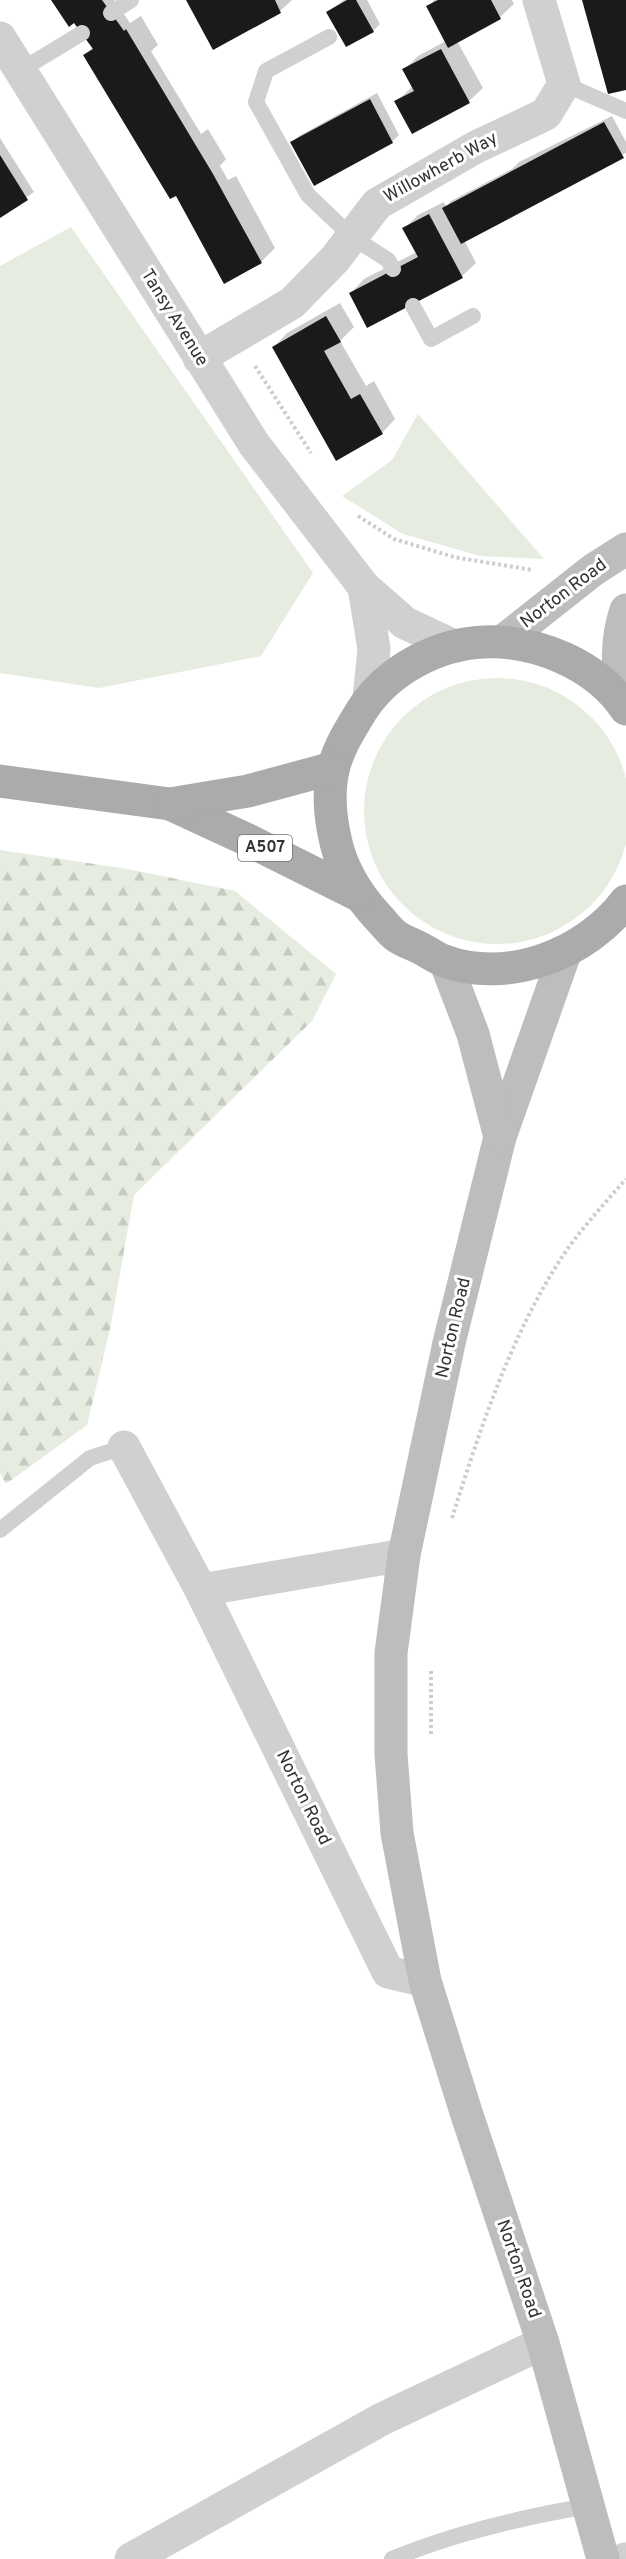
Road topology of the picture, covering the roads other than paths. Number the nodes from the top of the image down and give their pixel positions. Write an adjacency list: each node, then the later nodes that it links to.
1 (131, 0): 3 (lane)
2 (539, 0): 7 (street)
3 (111, 13)
4 (82, 33): 6 (lane)
5 (329, 37): 9 (lane)
6 (9, 58): 13 (street, Tansy Avenue)
7 (564, 84): 8 (lane); 9 (street, Willowherb Way)
8 (626, 111)
9 (352, 237): 10 (lane); 13 (street, Willowherb Way)
10 (393, 269)
11 (412, 306): 12 (lane)
12 (473, 316)
13 (199, 358): 15 (street, Tansy Avenue)
14 (626, 549): 17 (street, Norton Road)
15 (364, 587): 18 (street, Tansy Avenue); 19 (street, Tansy Avenue)
16 (626, 610): 20 (street)
17 (503, 641): 18 (main road); 20 (main road)
18 (454, 646): 19 (main road)
19 (369, 699): 21 (main road)
20 (624, 706)
21 (333, 768): 23 (main road, A507); 24 (main road)
22 (0, 781): 23 (main road, A507)
23 (170, 804): 24 (main road, A507)
24 (357, 895): 27 (main road)
25 (622, 910): 26 (main road)
26 (565, 953): 27 (main road); 28 (street, Norton Road)
27 (445, 961): 28 (street, Norton Road)
28 (500, 1137): 31 (street, Norton Road)
29 (124, 1447): 30 (lane); 32 (street, Norton Road)
30 (0, 1530)
31 (404, 1555): 32 (street); 33 (street, Norton Road)
32 (201, 1590): 33 (street, Norton Road)
33 (425, 1981): 34 (street, Norton Road)
34 (543, 2343): 35 (street, Norton Road); 36 (street)
35 (589, 2506): 37 (lane); 38 (street, Norton Road)
36 (131, 2559)
37 (392, 2559)
38 (603, 2559)

